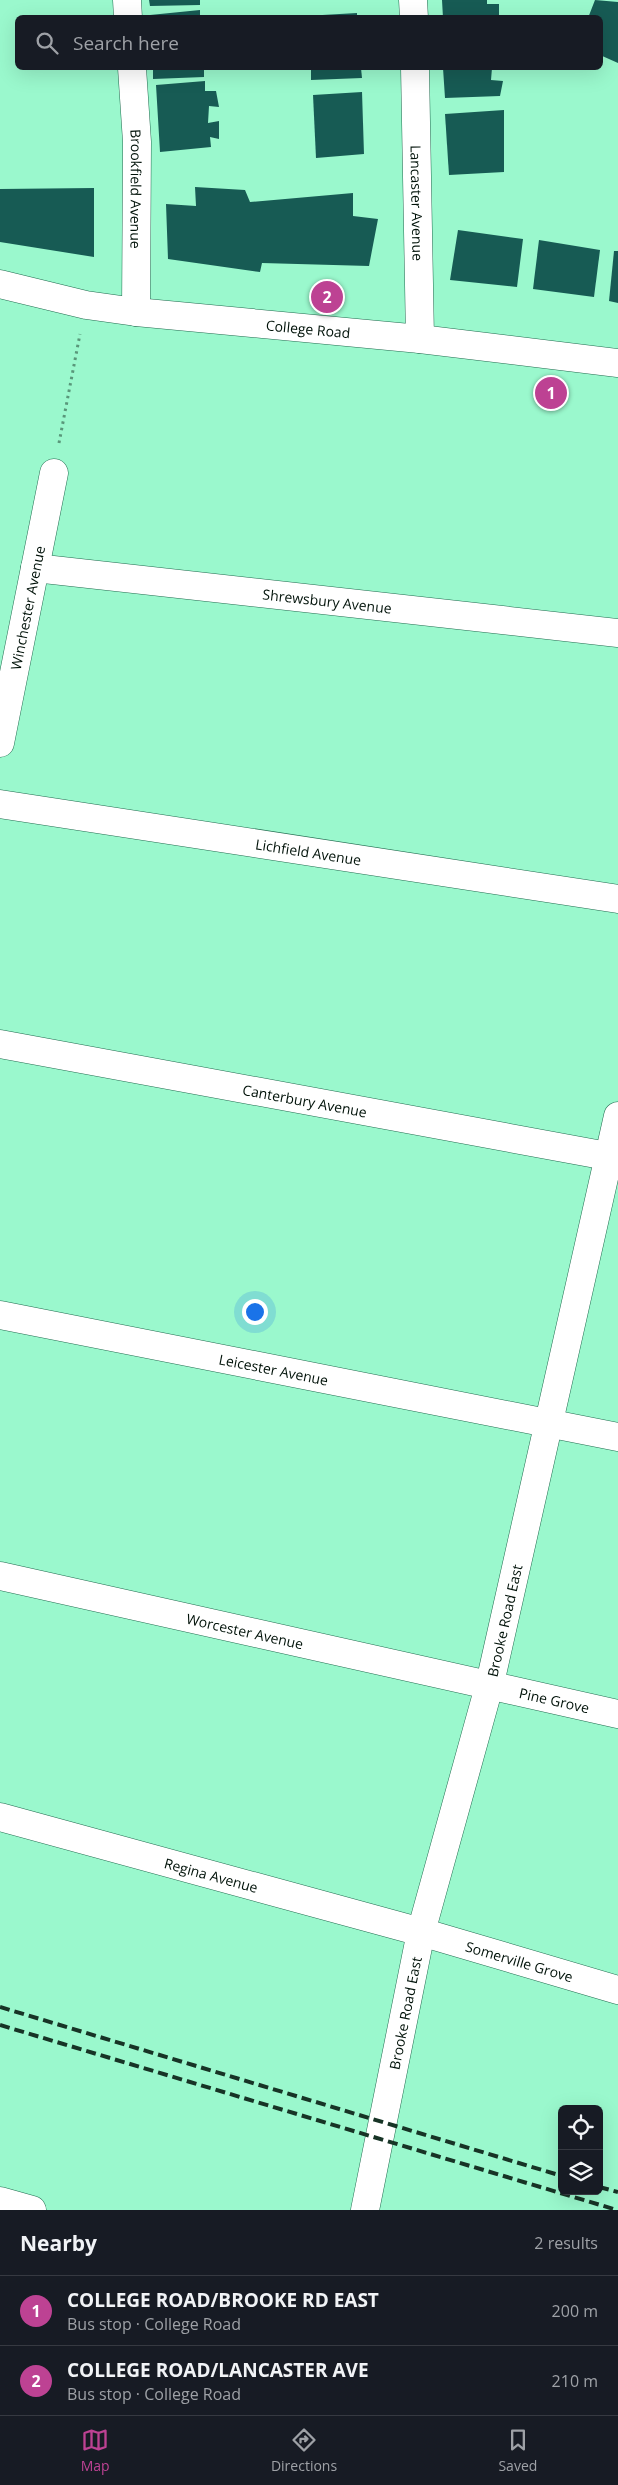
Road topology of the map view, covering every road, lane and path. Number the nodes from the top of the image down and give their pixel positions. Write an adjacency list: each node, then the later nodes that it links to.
1 (127, 0): 3 (street)
2 (413, 0): 4 (street)
3 (128, 15)
4 (414, 15)
5 (132, 70): 9 (street, Brookfield Avenue)
6 (415, 70): 10 (street, Lancaster Avenue)
7 (0, 284): 8 (street, College Road)
8 (86, 305): 9 (street, College Road); 12 (path)
9 (136, 312): 10 (street, College Road)
10 (420, 339): 11 (street, College Road)
11 (618, 363)
12 (54, 473): 13 (street, Winchester Avenue)
13 (35, 568): 14 (street, Shrewsbury Avenue); 15 (street, Winchester Avenue)
14 (618, 633)
15 (0, 743)
16 (0, 804): 17 (street, Lichfield Avenue)
17 (618, 898)
18 (0, 1044): 20 (street, Canterbury Avenue)
19 (618, 1116): 20 (street, Brooke Road East)
20 (614, 1158): 22 (street, Brooke Road East)
21 (0, 1315): 22 (street, Leicester Avenue)
22 (547, 1422): 23 (street, Leicester Avenue); 25 (street, Brooke Road East)
23 (618, 1437)
24 (0, 1576): 25 (street, Worcester Avenue)
25 (490, 1683): 26 (street, Pine Grove); 28 (street, Brooke Road East)
26 (618, 1714)
27 (0, 1817): 28 (street, Regina Avenue)
28 (421, 1932): 29 (street, Somerville Grove); 32 (street, Brooke Road East)
29 (618, 1990)
30 (0, 2201): 31 (street)
31 (32, 2210)
32 (365, 2210)

